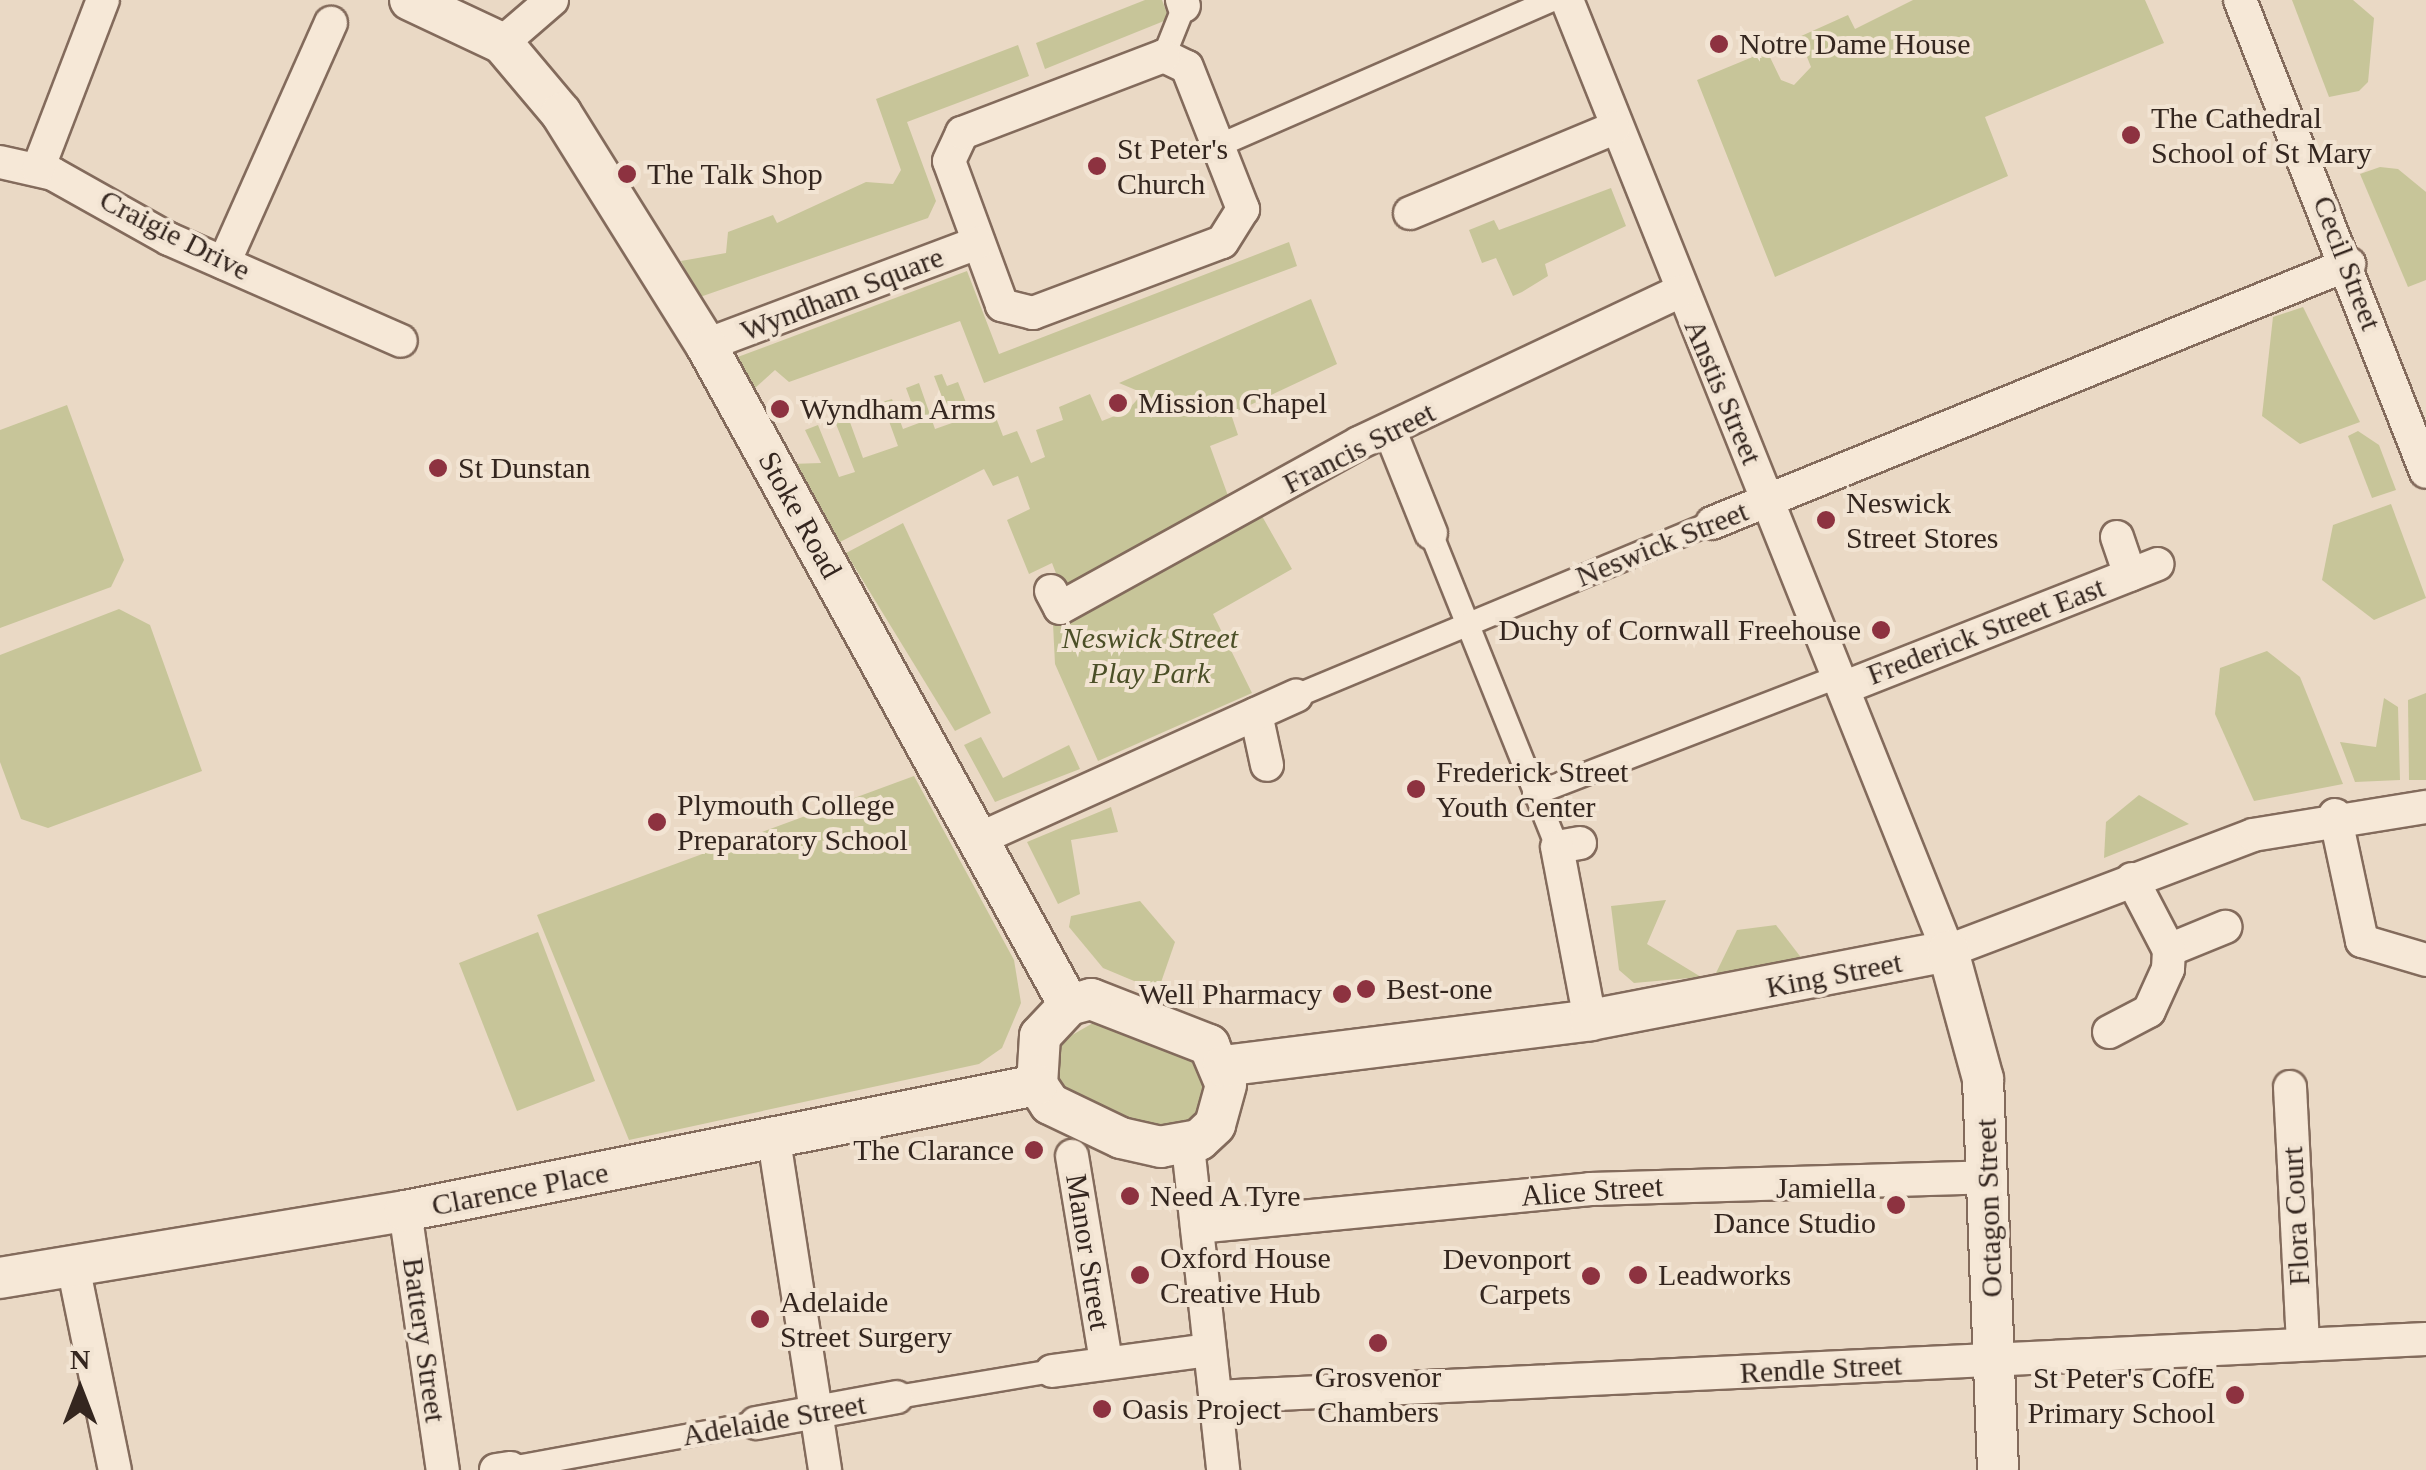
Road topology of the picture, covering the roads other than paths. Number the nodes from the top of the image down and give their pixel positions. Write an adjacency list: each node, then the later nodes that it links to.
1 (103, 0): 14 (street)
2 (410, 0): 9 (street)
3 (552, 0): 9 (street)
4 (1552, 0): 12 (street)
5 (1567, 0): 11 (street, Anstis Street)
6 (2240, 0): 18 (street, Cecil Street)
7 (1183, 3): 10 (street)
8 (331, 23): 17 (street)
9 (502, 44): 21 (street, Stoke Road)
10 (1164, 56): 12 (street, Wyndham Square); 16 (street, Wyndham Square)
11 (1614, 128): 15 (street); 19 (street, Anstis Street)
12 (1220, 145): 16 (street, Wyndham Square)
13 (0, 162): 14 (street, Craigie Drive)
14 (38, 169): 17 (street, Craigie Drive)
15 (1410, 213)
16 (978, 243): 21 (street, Wyndham Square)
17 (224, 263): 20 (street, Craigie Drive)
18 (2349, 264): 23 (street, Cecil Street); 24 (street, Neswick Street)
19 (1680, 291): 22 (street, Francis Street); 24 (street, Anstis Street)
20 (401, 342)
21 (706, 345): 37 (street, Stoke Road)
22 (1390, 431): 26 (street); 28 (street, Francis Street)
23 (2426, 472)
24 (1770, 500): 25 (street, Neswick Street); 30 (street, Anstis Street)
25 (1712, 523): 29 (street, Neswick Street)
26 (1431, 533): 29 (street)
27 (2117, 537): 30 (street, Frederick Street East)
28 (1050, 591)
29 (1468, 626): 31 (street, Neswick Street); 34 (street)
30 (1840, 682): 34 (street); 42 (street, Anstis Street)
31 (1296, 696): 32 (street, Neswick Street)
32 (1256, 714): 33 (street); 37 (street, Neswick Street)
33 (1267, 765)
34 (1534, 794): 38 (street)
35 (2426, 807): 36 (street, King Street)
36 (2336, 815): 39 (street, King Street); 43 (street)
37 (981, 838): 44 (street, Stoke Road)
38 (1569, 845): 45 (street)
39 (2132, 879): 41 (street); 42 (street, King Street)
40 (2225, 927): 41 (street)
41 (2169, 950): 46 (street)
42 (1948, 951): 45 (street, King Street); 53 (street, Octagon Street)
43 (2426, 960)
44 (1068, 1006): 47 (street); 48 (street)
45 (1590, 1020): 47 (street, King Street)
46 (2110, 1032)
47 (1223, 1066): 51 (street)
48 (1037, 1086): 50 (street, Clarence Place); 51 (street)
49 (2290, 1088): 59 (street, Flora Court)
50 (774, 1140): 54 (street, Clarence Place); 66 (street)
51 (1188, 1146): 55 (street)
52 (1072, 1156): 62 (street, Manor Street)
53 (1989, 1176): 55 (street, Alice Street); 61 (street, Octagon Street)
54 (405, 1211): 56 (street, Clarence Place); 70 (street, Battery Street)
55 (1197, 1227): 60 (street)
56 (73, 1266): 57 (street, Clarence Place); 69 (street)
57 (0, 1278)
58 (2426, 1339): 59 (street, Rendle Street)
59 (2303, 1344): 61 (street, Rendle Street)
60 (1210, 1350): 62 (street, Manor Street); 64 (street)
61 (1994, 1360): 64 (street, Rendle Street); 73 (street, Octagon Street)
62 (1106, 1362): 63 (street)
63 (1052, 1372): 65 (street, Adelaide Street)
64 (1215, 1396): 72 (street)
65 (897, 1397): 66 (street, Adelaide Street)
66 (814, 1412): 67 (street, Adelaide Street); 71 (street)
67 (756, 1423): 68 (street, Adelaide Street)
68 (504, 1469)
69 (115, 1470)
70 (444, 1470)
71 (825, 1470)
72 (1223, 1470)
73 (1998, 1470)

